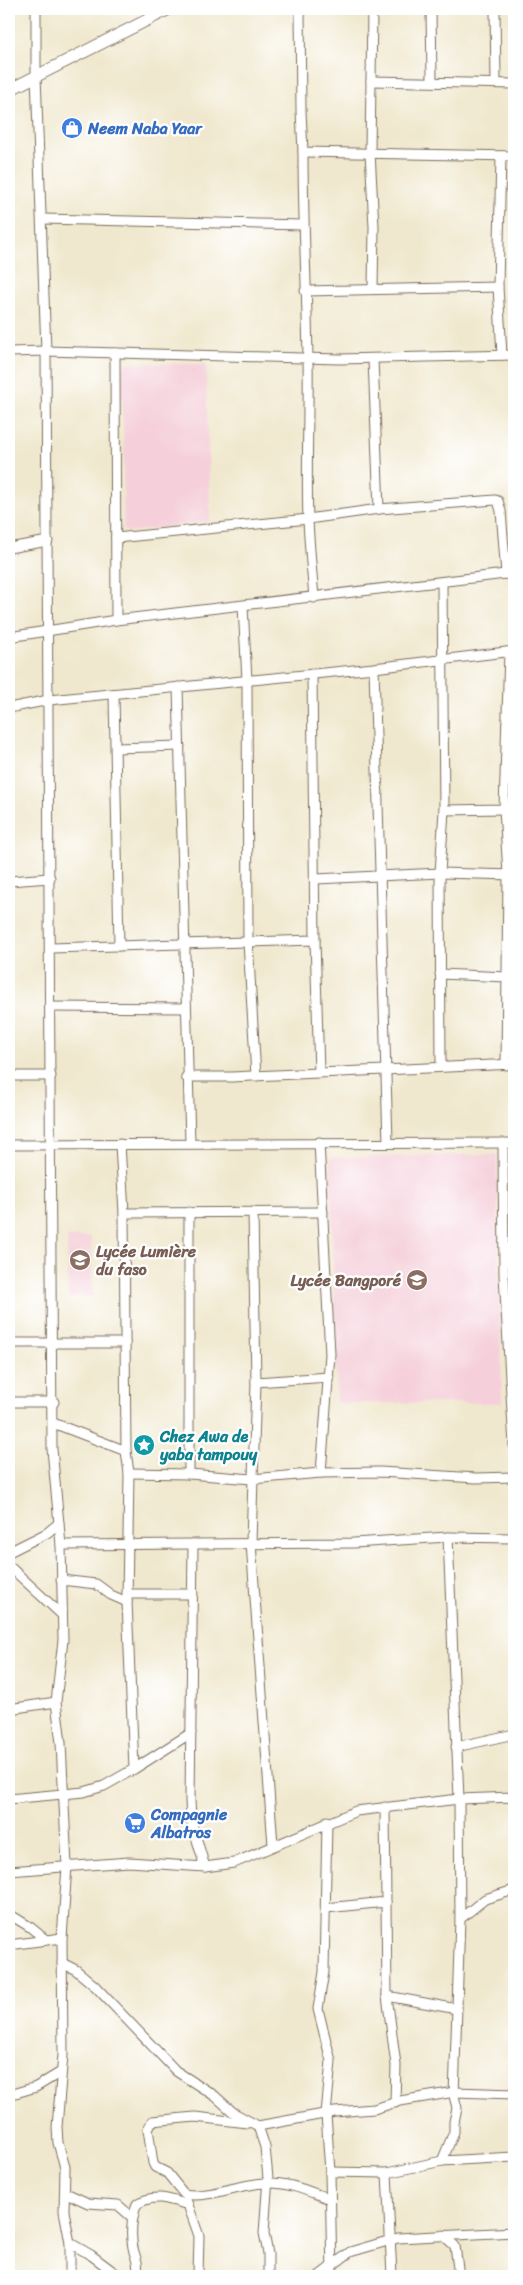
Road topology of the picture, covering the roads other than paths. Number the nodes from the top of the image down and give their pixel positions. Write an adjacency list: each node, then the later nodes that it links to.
1 (36, 9): 7 (street)
2 (300, 9): 13 (street)
3 (372, 9): 9 (street)
4 (431, 9): 8 (street)
5 (495, 9): 10 (street)
6 (165, 10): 7 (street)
7 (36, 76): 12 (street); 17 (street)
8 (432, 80): 9 (street); 10 (street)
9 (371, 81): 14 (street)
10 (496, 83): 11 (street)
11 (514, 84)
12 (9, 90)
13 (304, 152): 14 (street); 18 (street)
14 (370, 152): 15 (street); 20 (street)
15 (501, 156): 16 (street); 19 (street)
16 (514, 156)
17 (42, 219): 18 (street); 22 (street)
18 (303, 225): 21 (street)
19 (498, 287): 20 (street); 26 (street)
20 (373, 288): 21 (street)
21 (305, 291): 27 (street)
22 (46, 350): 23 (street); 24 (street); 32 (street)
23 (9, 352)
24 (115, 353): 27 (street); 31 (street)
25 (514, 355): 26 (street)
26 (502, 356): 28 (street)
27 (308, 359): 28 (street); 30 (street)
28 (373, 360): 29 (street)
29 (379, 508): 30 (street); 34 (street)
30 (308, 519): 31 (street); 36 (street)
31 (116, 538): 38 (street)
32 (48, 541): 33 (street); 39 (street)
33 (9, 548)
34 (510, 574): 35 (street)
35 (442, 582): 36 (street); 42 (street)
36 (314, 598): 37 (street)
37 (243, 606): 38 (street); 45 (street)
38 (116, 620): 39 (street)
39 (48, 632): 40 (street); 48 (street)
40 (9, 637)
41 (511, 652): 42 (street); 52 (street)
42 (441, 660): 43 (street); 53 (street)
43 (374, 668): 44 (street); 56 (street)
44 (312, 674): 45 (street); 58 (street)
45 (247, 680): 46 (street); 61 (street)
46 (178, 688): 47 (street); 50 (street)
47 (114, 694): 48 (street); 51 (street)
48 (49, 700): 49 (street); 57 (street)
49 (9, 708)
50 (180, 746): 51 (street); 62 (street)
51 (116, 748): 63 (street)
52 (504, 809): 53 (street); 55 (street)
53 (444, 810): 54 (street)
54 (440, 872): 55 (street); 56 (street); 65 (street)
55 (511, 875): 66 (street)
56 (382, 876): 58 (street); 71 (street)
57 (50, 878): 59 (street); 64 (street)
58 (316, 879): 60 (street)
59 (9, 880)
60 (315, 940): 61 (street); 72 (street)
61 (248, 942): 62 (street); 75 (street)
62 (184, 944): 63 (street); 68 (street)
63 (119, 946): 64 (street)
64 (50, 948): 67 (street)
65 (440, 974): 66 (street); 70 (street)
66 (507, 977): 69 (street)
67 (51, 1007): 68 (street); 74 (street)
68 (186, 1008): 76 (street)
69 (510, 1064): 70 (street)
70 (440, 1068): 71 (street)
71 (386, 1070): 72 (street); 80 (street)
72 (319, 1073): 75 (street)
73 (9, 1076): 74 (street)
74 (51, 1076): 84 (street)
75 (256, 1076): 76 (street)
76 (186, 1077): 79 (street)
77 (319, 1142): 79 (street); 80 (street); 88 (street)
78 (503, 1142): 80 (street); 81 (street); 89 (street)
79 (190, 1143): 82 (street)
80 (388, 1143)
81 (514, 1143)
82 (120, 1144): 84 (street); 85 (street)
83 (9, 1145): 84 (street)
84 (52, 1145): 91 (street)
85 (124, 1212): 86 (street); 93 (street)
86 (190, 1212): 87 (street); 103 (street)
87 (253, 1212): 88 (street); 95 (street)
88 (323, 1212): 94 (street)
89 (504, 1275): 90 (street); 99 (street)
90 (514, 1275)
91 (53, 1342): 92 (street); 93 (street); 97 (street)
92 (9, 1343)
93 (125, 1343): 100 (street)
94 (329, 1377): 95 (street); 102 (street)
95 (256, 1382): 105 (street)
96 (9, 1402): 97 (street)
97 (54, 1402): 98 (street)
98 (53, 1424): 100 (street); 106 (street)
99 (514, 1446)
100 (126, 1451): 101 (street)
101 (129, 1473): 103 (street); 110 (street)
102 (321, 1473): 104 (street); 105 (street)
103 (189, 1474): 105 (street)
104 (514, 1477)
105 (252, 1479): 109 (street)
106 (59, 1523): 112 (street); 113 (street)
107 (448, 1537): 108 (street); 109 (street); 123 (street)
108 (514, 1538)
109 (251, 1543): 111 (street); 131 (street)
110 (126, 1544): 111 (street); 112 (street); 117 (street)
111 (194, 1544): 116 (street)
112 (61, 1545): 115 (street)
113 (9, 1552)
114 (9, 1566): 118 (street)
115 (61, 1580): 117 (street); 118 (street)
116 (193, 1594): 117 (street); 121 (street)
117 (127, 1598): 124 (street)
118 (62, 1615): 119 (street)
119 (56, 1702): 120 (street); 125 (street)
120 (9, 1710)
121 (190, 1733): 124 (street); 133 (street)
122 (514, 1734): 123 (street)
123 (456, 1747): 128 (street)
124 (134, 1770): 125 (street)
125 (64, 1792): 127 (street); 132 (street)
126 (514, 1797): 128 (street)
127 (9, 1799)
128 (459, 1799): 129 (street); 139 (street)
129 (385, 1806): 130 (street); 136 (street)
130 (327, 1821): 131 (street); 137 (street)
131 (273, 1845): 133 (street)
132 (67, 1866): 133 (street); 134 (street); 140 (street)
133 (205, 1867)
134 (9, 1871)
135 (514, 1890): 139 (street)
136 (386, 1902): 137 (street); 144 (street)
137 (326, 1908): 151 (street)
138 (9, 1914): 141 (street)
139 (460, 1919): 145 (street)
140 (62, 1938): 141 (street); 143 (street)
141 (46, 1940): 142 (street)
142 (9, 1945)
143 (62, 1963): 146 (street); 152 (street)
144 (387, 1996): 145 (street); 150 (street)
145 (457, 2009): 147 (street)
146 (62, 2072): 149 (street); 158 (street)
147 (455, 2092): 148 (street); 150 (street); 154 (street)
148 (514, 2094)
149 (9, 2095)
150 (395, 2103): 151 (street)
151 (326, 2114): 152 (street); 155 (street)
152 (255, 2125): 157 (street); 159 (street)
153 (514, 2157): 154 (street)
154 (442, 2161): 156 (street)
155 (330, 2172): 156 (street); 160 (street)
156 (387, 2173): 165 (street)
157 (268, 2182): 159 (street); 160 (street); 172 (street)
158 (66, 2192): 162 (street); 166 (street)
159 (184, 2194): 161 (street)
160 (330, 2199): 167 (street)
161 (188, 2205): 162 (street); 171 (street)
162 (133, 2218): 170 (street)
163 (512, 2233): 164 (street)
164 (443, 2235): 165 (street); 175 (street)
165 (392, 2239): 167 (street); 174 (street)
166 (70, 2243): 168 (street); 169 (street)
167 (332, 2271): 173 (street)
168 (70, 2276)
169 (119, 2276)
170 (137, 2276)
171 (198, 2276)
172 (268, 2276)
173 (319, 2276)
174 (392, 2276)
175 (459, 2276)

